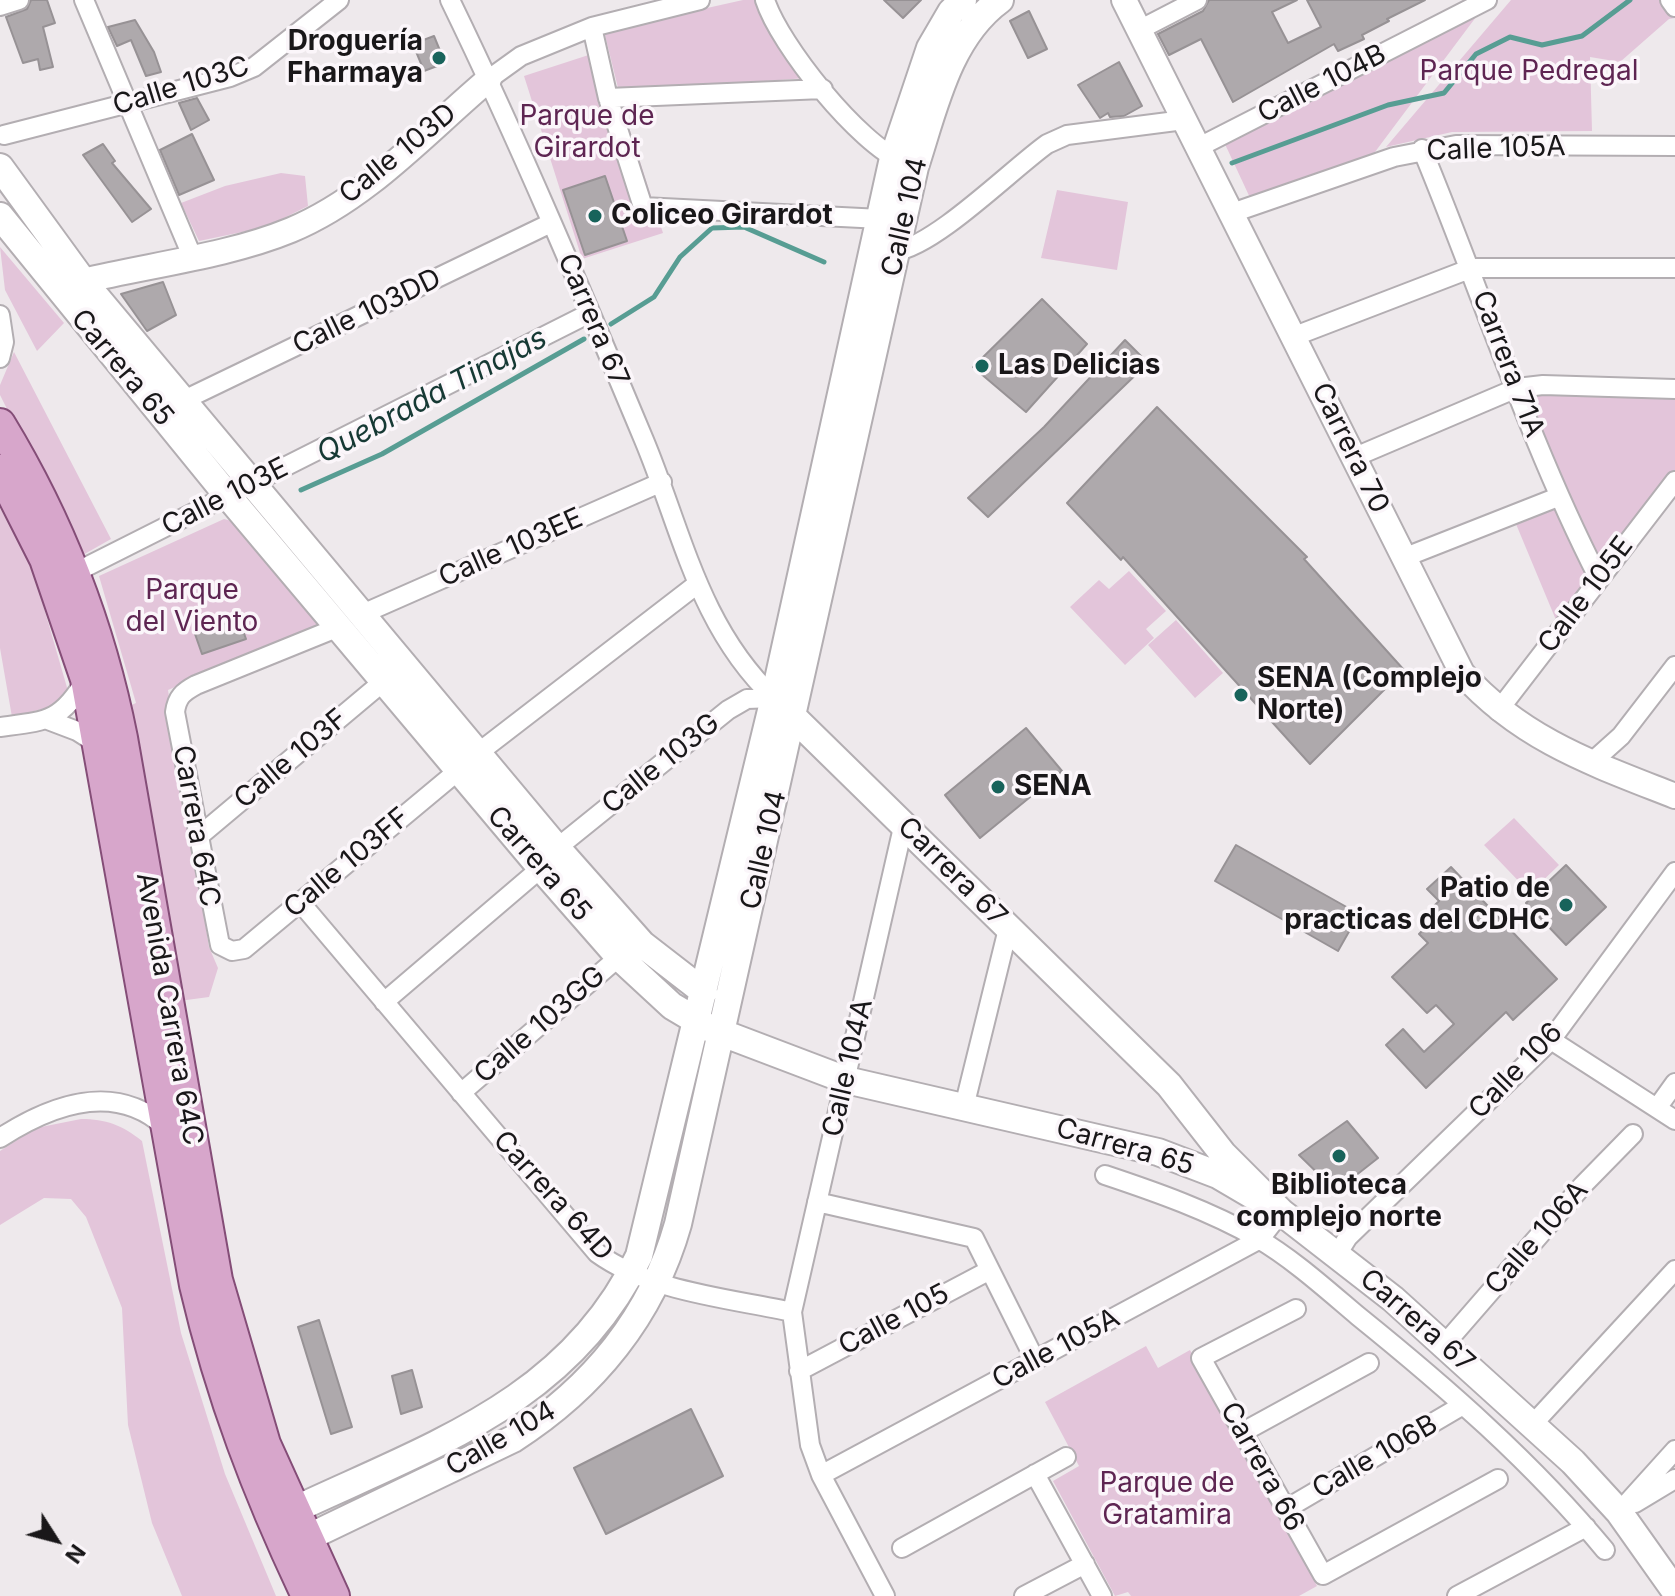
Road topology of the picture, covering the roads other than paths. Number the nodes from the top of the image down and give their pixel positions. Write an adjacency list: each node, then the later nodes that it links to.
1 (19, 0): 13 (street)
2 (84, 0): 20 (street)
3 (339, 0): 20 (street, Calle 103C)
4 (450, 0): 17 (street, Carrera 67)
5 (700, 0): 15 (street, Calle 103D)
6 (765, 0): 18 (street)
7 (963, 0): 26 (main road, Calle 104)
8 (1000, 0): 26 (main road, Calle 104)
9 (1124, 0): 16 (street, Carrera 70)
10 (1197, 0): 16 (street)
11 (1487, 0): 24 (street, Calle 104B)
12 (1670, 0): 14 (street)
13 (0, 6)
14 (1675, 7)
15 (592, 27): 17 (street, Calle 103D); 19 (street)
16 (1139, 30): 21 (street, Carrera 70)
17 (489, 79): 31 (street, Carrera 67); 33 (street, Calle 103D)
18 (823, 89): 19 (street); 26 (street)
19 (608, 98): 30 (street)
20 (126, 105): 22 (street, Calle 103C); 33 (street)
21 (1184, 120): 24 (street, Carrera 70); 32 (street)
22 (4, 135)
23 (1675, 146): 25 (street, Calle 105A)
24 (1199, 147): 28 (street, Carrera 70)
25 (1422, 149): 28 (street, Calle 105A); 34 (street, Carrera 71A)
26 (904, 163): 30 (main road, Calle 104); 32 (main road, Calle 104)
27 (0, 167): 36 (main road, Carrera 65)
28 (1232, 213): 39 (street, Carrera 70)
29 (0, 216): 49 (main road, Carrera 65)
30 (881, 219): 60 (main road, Calle 104)
31 (551, 223): 37 (street, Carrera 67); 43 (street, Calle 103DD)
32 (896, 251): 62 (main road, Calle 104)
33 (192, 256): 36 (street, Calle 103D)
34 (1472, 268): 35 (street); 39 (street); 41 (street, Carrera 71A)
35 (1675, 268)
36 (83, 281): 43 (main road, Carrera 65)
37 (590, 313): 48 (street, Carrera 67); 49 (street, Calle 103E)
38 (0, 315): 40 (street)
39 (1295, 336): 45 (street, Carrera 70)
40 (0, 358)
41 (1517, 388): 42 (street); 45 (street); 50 (street, Carrera 71A)
42 (1675, 389)
43 (182, 401): 49 (main road, Carrera 65)
44 (0, 424): 52 (main road, Avenida Carrera 64C)
45 (1355, 457): 51 (street, Carrera 70)
46 (0, 470): 57 (main road, Avenida Carrera 64C)
47 (1675, 481): 53 (street, Calle 105E)
48 (662, 482): 54 (street, Carrera 67); 55 (street, Calle 103EE)
49 (240, 490): 52 (street, Calle 103E); 55 (main road, Carrera 65)
50 (1558, 497): 51 (street); 53 (street, Carrera 71A)
51 (1403, 558): 61 (street, Carrera 70)
52 (74, 573): 118 (main road, Avenida Carrera 64C)
53 (1598, 577): 61 (street, Calle 105E)
54 (696, 585): 60 (street, Carrera 67); 67 (street, Calle 103FF)
55 (350, 621): 58 (main road, Carrera 65); 59 (street, Calle 103EE); 67 (main road, Carrera 65)
56 (1675, 666): 68 (street)
57 (86, 679): 64 (street); 66 (main road, Avenida Carrera 64C)
58 (384, 681): 67 (main road, Carrera 65); 71 (street, Calle 103F)
59 (181, 694): 71 (street, Carrera 64C)
60 (774, 698): 62 (main road, Carrera 67); 72 (street, Calle 103G); 78 (main road, Calle 104)
61 (1498, 711): 68 (street, Carrera 70)
62 (794, 717): 70 (main road, Carrera 67); 80 (main road, Calle 104)
63 (0, 720): 65 (street)
64 (48, 720): 65 (street); 66 (street)
65 (0, 727)
66 (100, 745): 90 (main road, Avenida Carrera 64C)
67 (469, 762): 72 (main road, Carrera 65); 74 (street, Calle 103FF)
68 (1592, 762): 69 (street, Carrera 70)
69 (1675, 796)
70 (904, 823): 75 (main road, Carrera 67); 84 (street, Calle 104A)
71 (198, 837): 76 (street, Carrera 64C)
72 (549, 858): 77 (main road, Carrera 65); 78 (main road, Carrera 65); 79 (street, Calle 103G)
73 (1675, 872): 83 (street, Calle 106)
74 (300, 902): 76 (street, Calle 103FF); 79 (street, Carrera 64D)
75 (1008, 929): 87 (street); 95 (main road, Carrera 67)
76 (232, 951)
77 (619, 957): 81 (main road, Carrera 65); 86 (street, Calle 103GG)
78 (704, 992): 80 (street, Carrera 65); 81 (main road, Calle 104)
79 (384, 1002): 86 (street, Carrera 64D)
80 (728, 1005): 82 (main road, Calle 104)
81 (697, 1022): 82 (main road, Carrera 65); 100 (main road, Calle 104)
82 (722, 1032): 84 (main road, Carrera 65); 101 (main road, Calle 104)
83 (1551, 1040): 88 (street); 97 (street, Calle 106)
84 (846, 1080): 87 (main road, Carrera 65); 94 (street, Calle 104A)
85 (1675, 1083): 88 (street)
86 (461, 1093): 100 (street, Carrera 64D)
87 (964, 1107): 95 (main road, Carrera 65)
88 (1657, 1108): 89 (street)
89 (1675, 1120)
90 (168, 1129): 92 (street); 126 (main road, Avenida Carrera 64C)
91 (1633, 1134): 104 (street, Calle 106A)
92 (0, 1138)
93 (1105, 1175): 96 (street, Carrera 67)
94 (817, 1202): 98 (street); 103 (street, Calle 104A)
95 (1281, 1212): 96 (street, Calle 105A); 97 (main road, Carrera 67)
96 (1260, 1239): 105 (street, Calle 105A); 108 (street, Carrera 67)
97 (1338, 1253): 104 (main road, Carrera 67)
98 (990, 1270): 105 (street); 107 (street, Calle 105)
99 (1675, 1270): 109 (street)
100 (631, 1272): 101 (street, Carrera 64D); 118 (main road, Calle 104)
101 (657, 1282): 103 (street, Carrera 64D); 121 (main road, Calle 104)
102 (1296, 1309): 110 (street, Carrera 66)
103 (792, 1312): 107 (street)
104 (1444, 1345): 109 (main road, Carrera 67)
105 (1035, 1360): 114 (street, Calle 105A)
106 (1369, 1363): 110 (street)
107 (799, 1371): 114 (street)
108 (1463, 1405): 117 (street, Calle 106B); 120 (street, Carrera 67)
109 (1533, 1424): 119 (main road, Carrera 67)
110 (1243, 1432): 117 (street, Carrera 66)
111 (1675, 1450): 119 (street)
112 (1066, 1457): 113 (street)
113 (1035, 1474): 122 (street); 124 (street)
114 (821, 1475): 128 (street)
115 (1498, 1479): 117 (street, Carrera 66)
116 (1675, 1479): 119 (street)
117 (1286, 1509)
118 (294, 1510): 121 (main road, Avenida Carrera 64C)
119 (1619, 1512): 125 (main road, Carrera 67)
120 (1586, 1527): 123 (street, Carrera 67); 131 (street)
121 (307, 1538): 127 (main road, Avenida Carrera 64C)
122 (902, 1548)
123 (1605, 1550)
124 (1085, 1564): 129 (street); 130 (street)
125 (1675, 1591)
126 (307, 1596)
127 (334, 1596)
128 (885, 1596)
129 (1024, 1596)
130 (1102, 1596)
131 (1457, 1596)

